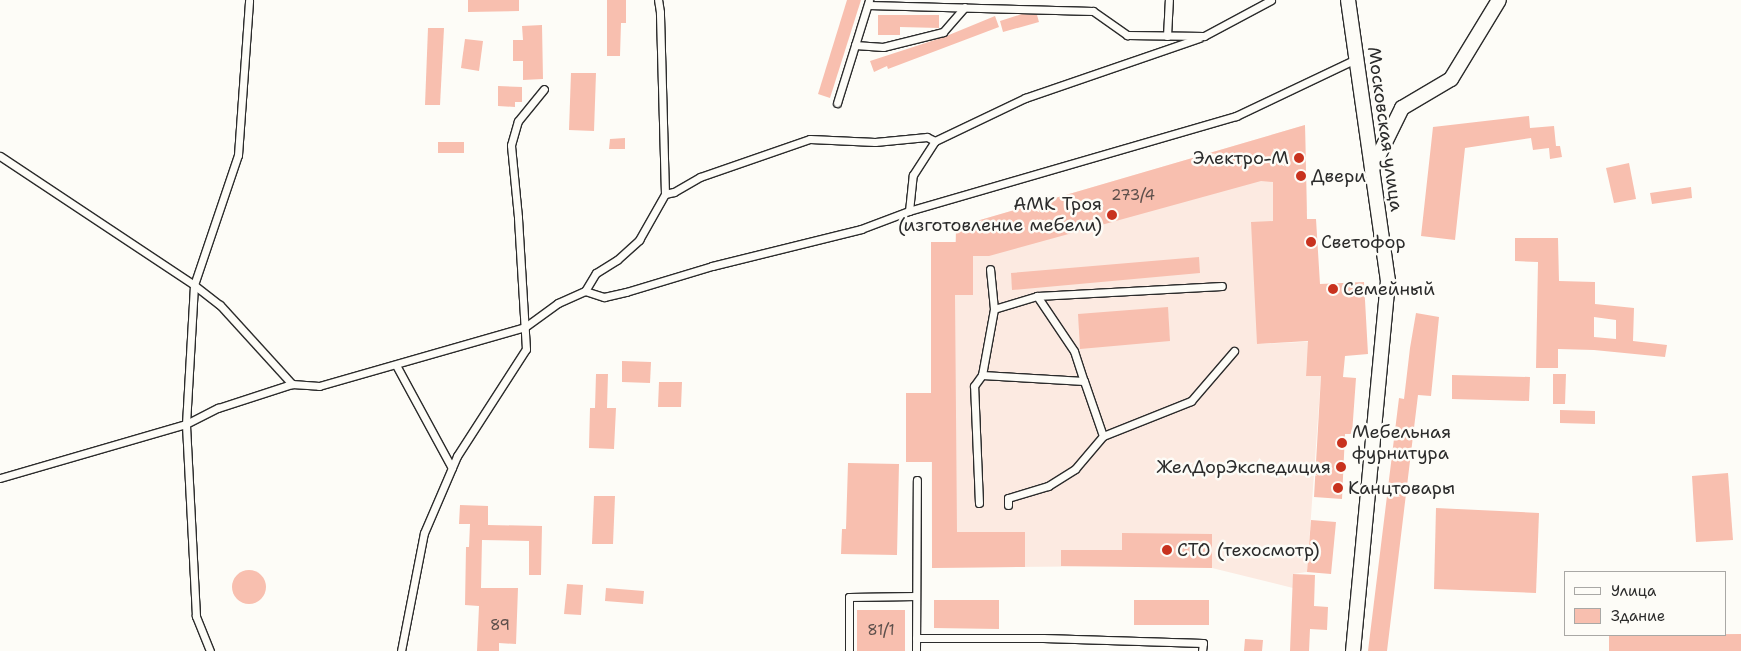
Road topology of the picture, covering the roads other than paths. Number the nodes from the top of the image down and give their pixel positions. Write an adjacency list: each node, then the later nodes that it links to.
1 (249, 0): 21 (lane)
2 (658, 0): 18 (lane)
3 (1169, 0): 9 (lane)
4 (1271, 0): 10 (lane)
5 (1348, 0): 12 (street, Московская улица)
6 (1499, 0): 17 (street)
7 (868, 2): 8 (lane); 11 (lane)
8 (965, 7): 9 (lane); 11 (lane)
9 (1167, 36): 10 (lane)
10 (1204, 36): 15 (lane)
11 (855, 45): 14 (lane)
12 (1357, 59): 17 (street, Московская улица); 19 (lane)
13 (544, 89): 26 (lane)
14 (837, 103)
15 (935, 141): 18 (lane); 19 (lane)
16 (0, 156): 21 (lane)
17 (1372, 169): 46 (street, Московская улица)
18 (665, 194): 23 (lane)
19 (909, 210): 23 (lane)
20 (990, 269): 25 (lane)
21 (194, 285): 31 (lane); 32 (lane)
22 (1222, 286): 24 (lane)
23 (585, 291): 26 (lane)
24 (1037, 296): 25 (lane); 30 (lane)
25 (994, 309): 29 (lane)
26 (525, 327): 28 (lane); 34 (lane)
27 (1234, 351): 33 (lane)
28 (396, 365): 31 (lane); 34 (lane)
29 (982, 375): 30 (lane); 37 (lane)
30 (1084, 380): 33 (lane)
31 (292, 384): 32 (lane)
32 (186, 424): 35 (lane); 41 (lane)
33 (1103, 436): 38 (lane)
34 (452, 468): 42 (lane)
35 (0, 478)
36 (918, 480): 39 (lane)
37 (979, 503)
38 (1008, 505)
39 (916, 596): 40 (lane); 43 (lane)
40 (916, 638): 44 (lane); 45 (lane)
41 (210, 651)
42 (401, 651)
43 (849, 651)
44 (916, 651)
45 (1202, 651)
46 (1353, 651)

